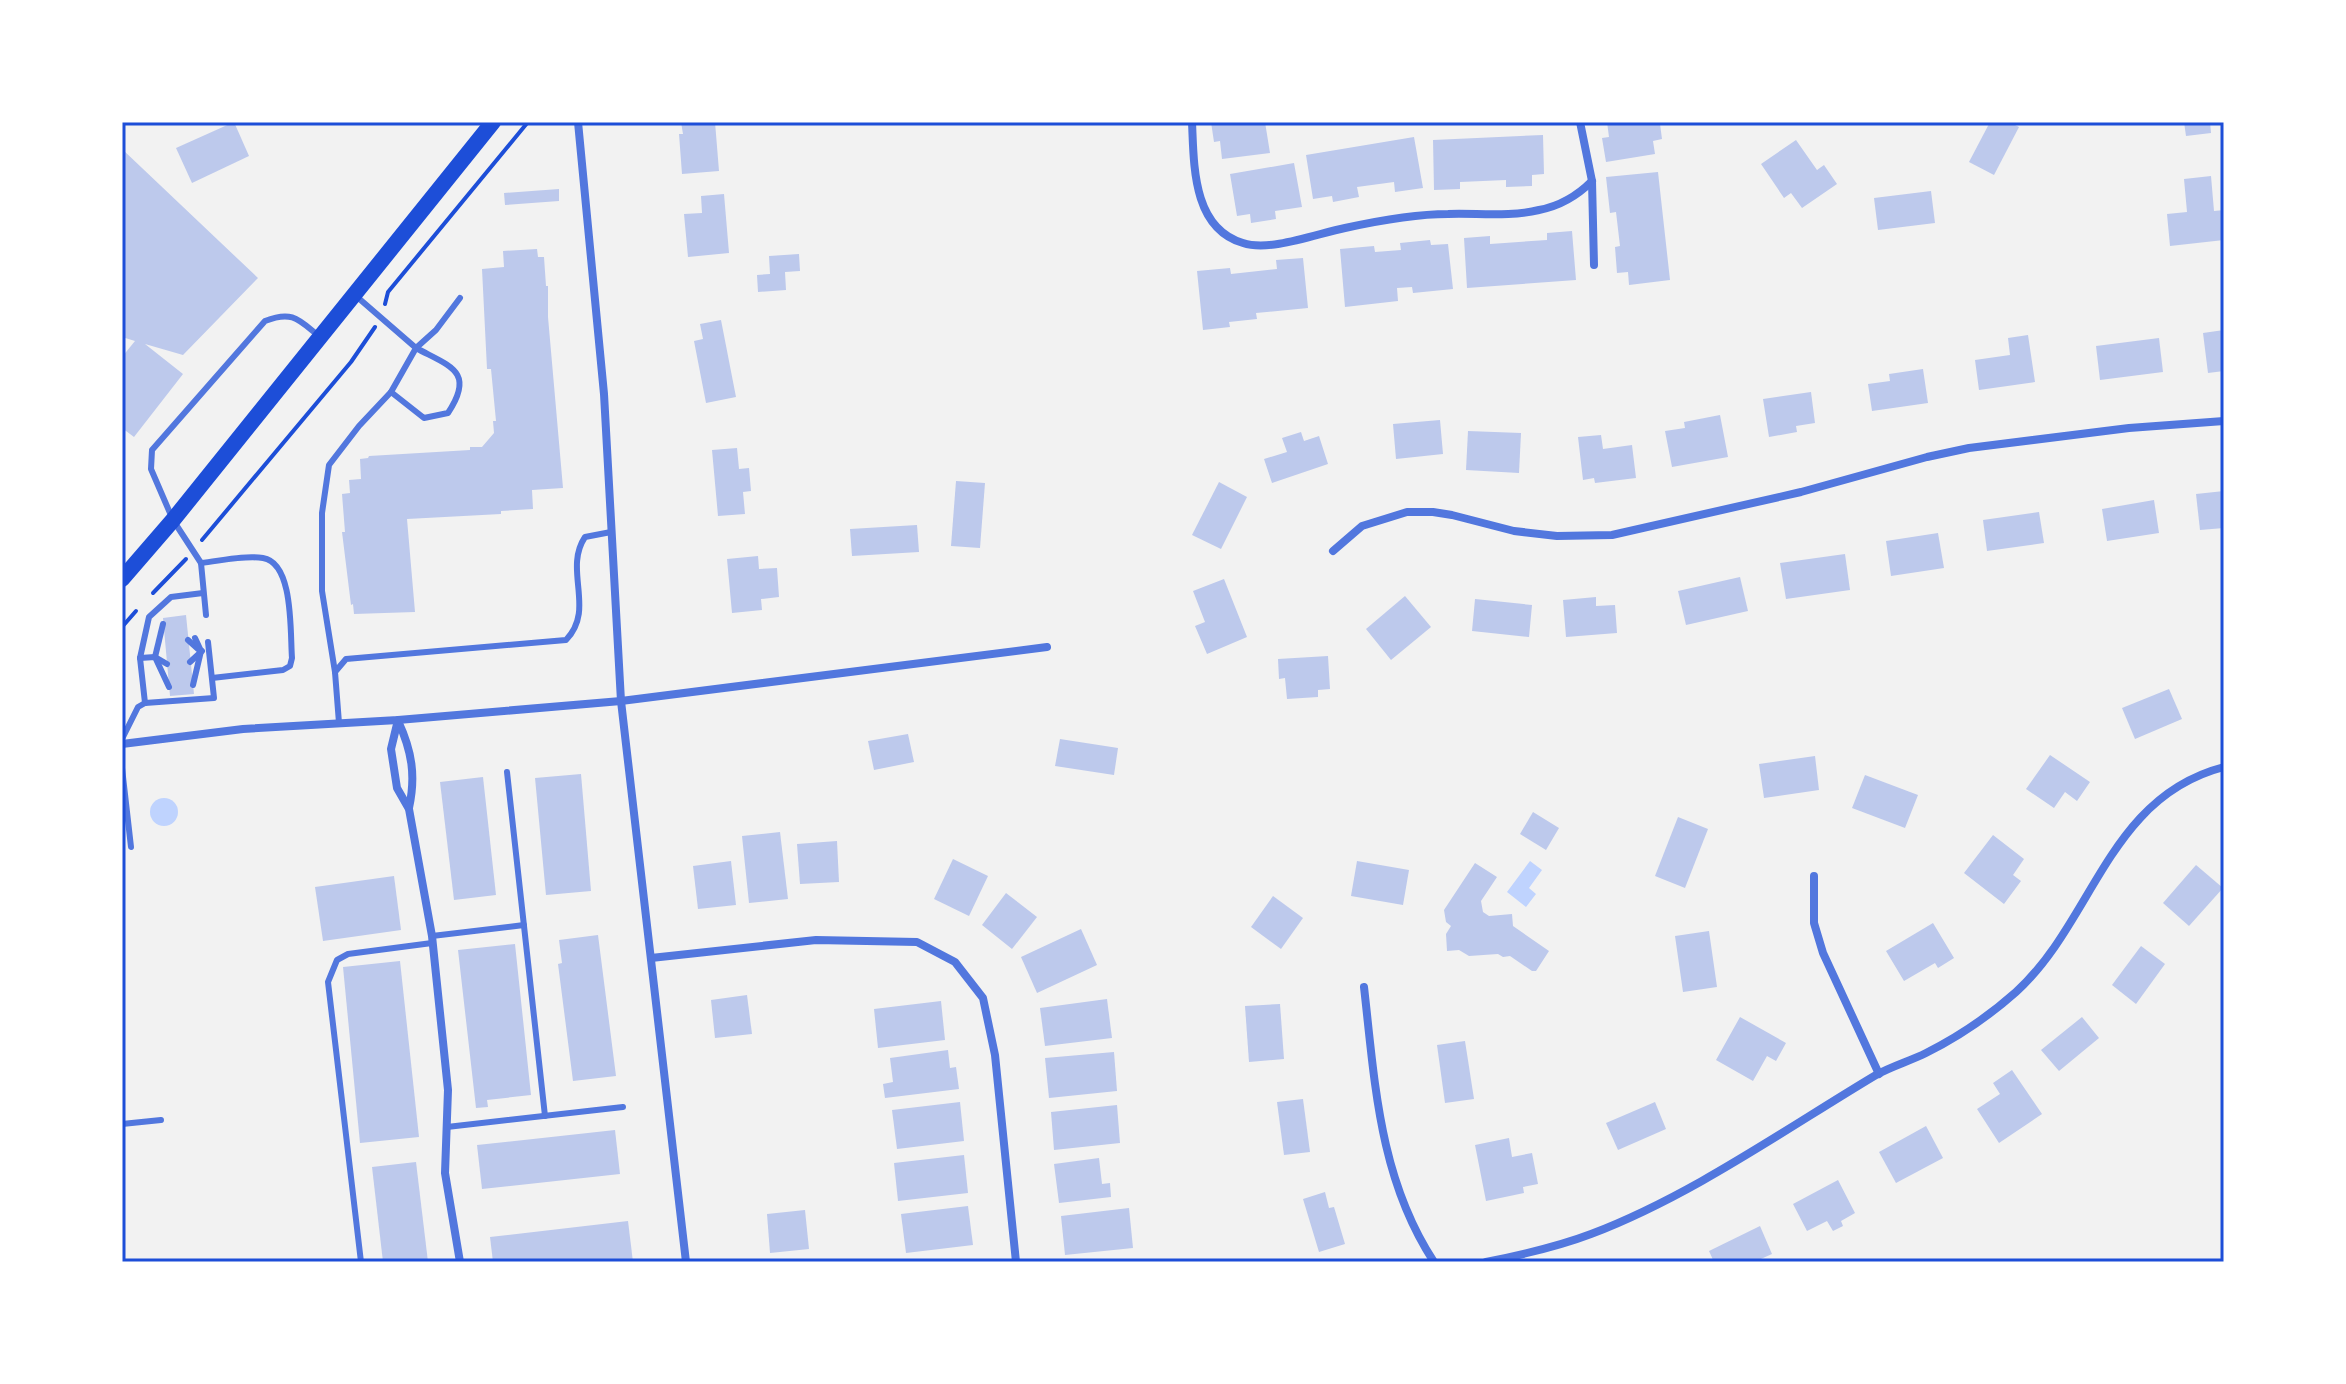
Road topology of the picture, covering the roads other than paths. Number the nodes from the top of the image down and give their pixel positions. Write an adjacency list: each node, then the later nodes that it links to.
1 (493, 122): 7 (main road)
2 (578, 122): 14 (street)
3 (1192, 122): 5 (street)
4 (1580, 122): 5 (street)
5 (1592, 181): 6 (street)
6 (1594, 265)
7 (354, 295): 9 (main road); 10 (lane)
8 (460, 298): 10 (lane)
9 (320, 337): 13 (main road); 13 (lane)
10 (416, 348): 11 (lane); 11 (lane)
11 (391, 392): 31 (lane)
12 (2224, 421): 15 (street)
13 (173, 520): 16 (lane); 17 (main road)
14 (611, 532): 31 (lane); 35 (street)
15 (1333, 551)
16 (201, 563): 18 (lane); 32 (lane)
17 (122, 579)
18 (203, 593): 19 (lane); 28 (lane)
19 (206, 615)
20 (163, 624): 27 (lane)
21 (192, 639): 25 (lane)
22 (165, 642): 27 (lane)
23 (208, 642): 26 (lane)
24 (1047, 647): 35 (street)
25 (201, 651): 26 (lane); 29 (lane); 33 (lane)
26 (209, 651): 32 (lane)
27 (155, 657): 28 (lane); 30 (lane); 34 (lane)
28 (140, 658): 36 (lane)
29 (190, 662)
30 (167, 664)
31 (335, 672): 38 (lane)
32 (212, 678): 36 (lane)
33 (193, 685)
34 (169, 687)
35 (621, 701): 37 (street); 48 (street)
36 (145, 703): 39 (lane)
37 (398, 720): 38 (street); 43 (street); 43 (street)
38 (339, 723): 39 (street)
39 (122, 742)
40 (2224, 767): 50 (street)
41 (122, 768): 44 (lane)
42 (507, 772): 46 (lane)
43 (409, 809): 47 (street)
44 (131, 847)
45 (1814, 876): 50 (street)
46 (524, 925): 47 (lane); 52 (lane)
47 (432, 940): 55 (street); 56 (lane)
48 (651, 958): 58 (street); 59 (street)
49 (1364, 987): 60 (street)
50 (1879, 1074): 61 (street)
51 (623, 1107): 52 (lane)
52 (545, 1116): 55 (lane)
53 (161, 1120): 54 (lane)
54 (122, 1124)
55 (447, 1127): 57 (street)
56 (361, 1262)
57 (460, 1262)
58 (686, 1262)
59 (1016, 1262)
60 (1434, 1262)
61 (1486, 1262)

